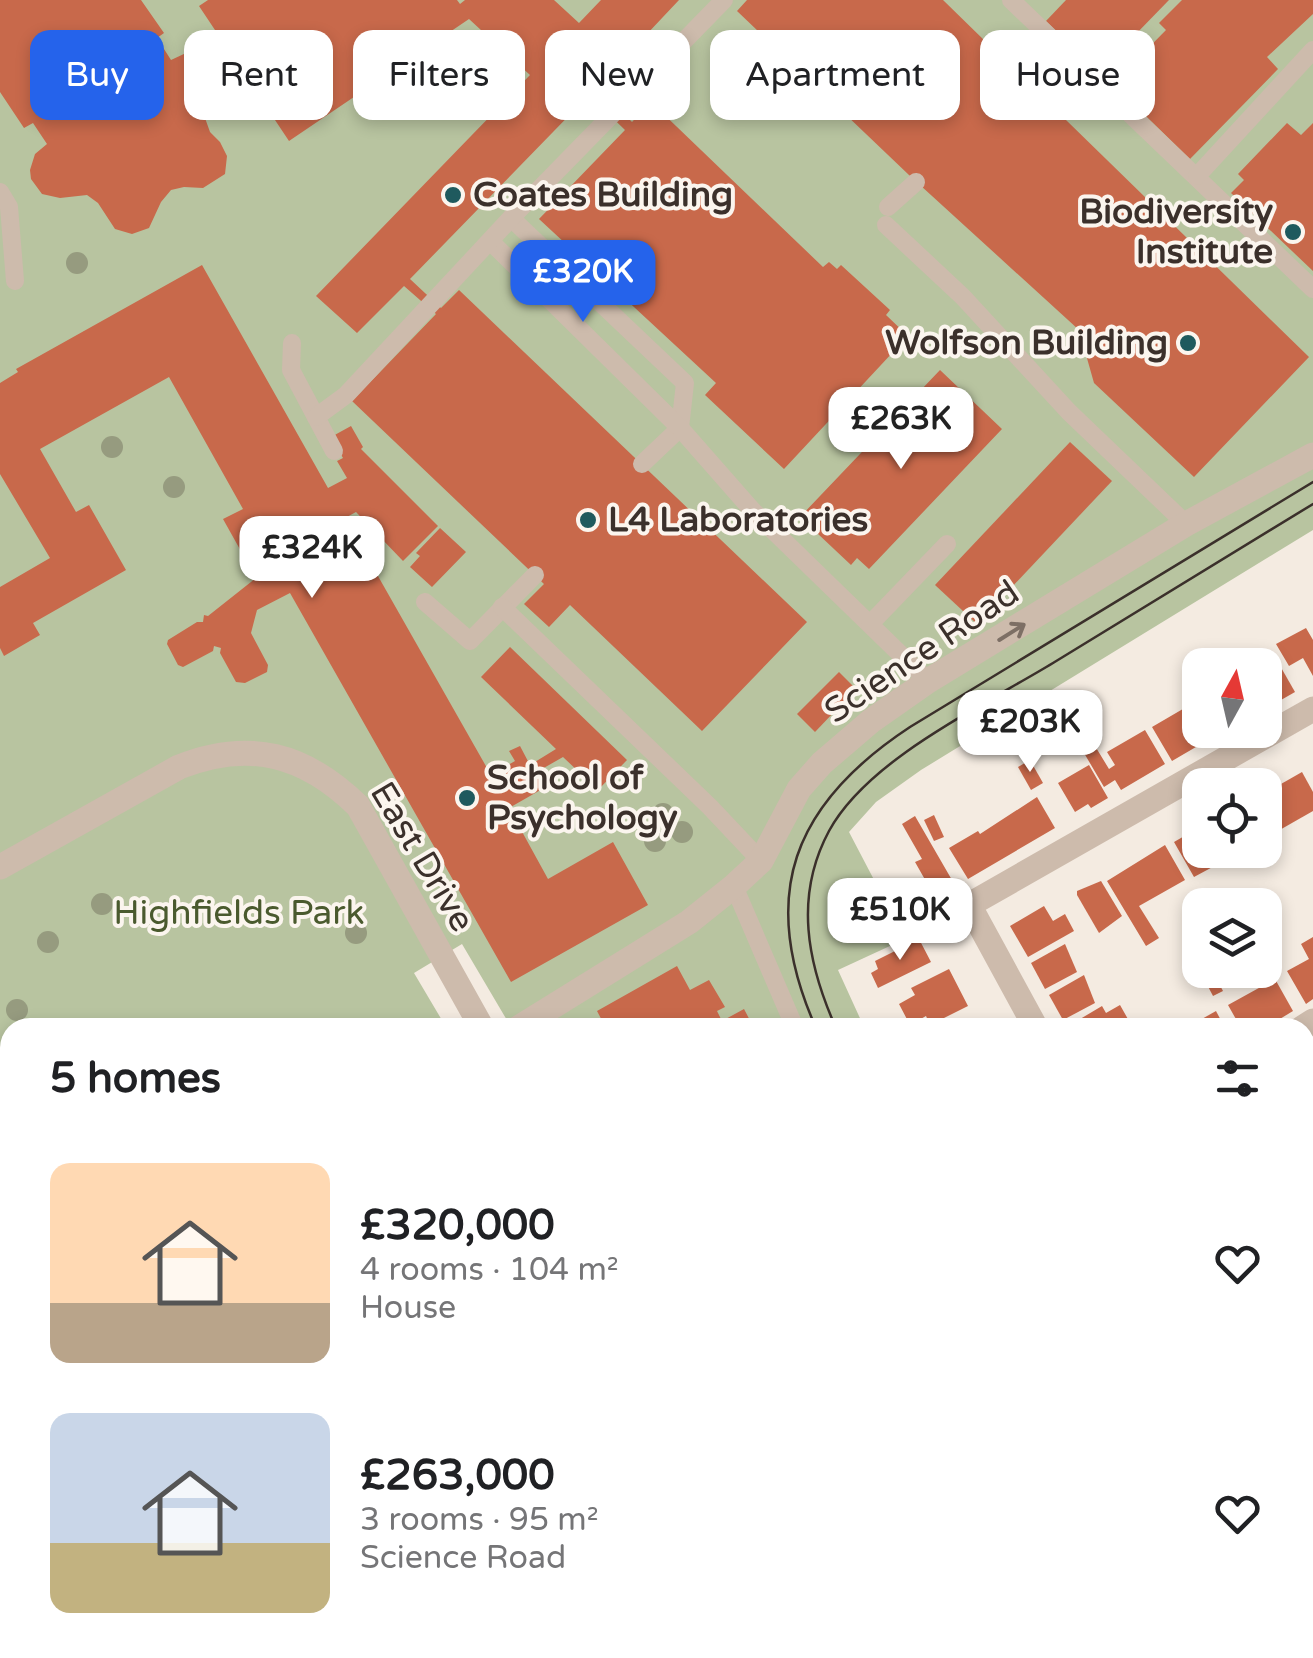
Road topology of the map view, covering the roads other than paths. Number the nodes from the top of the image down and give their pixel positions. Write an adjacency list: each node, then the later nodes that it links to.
1 (724, 0): 9 (lane)
2 (1012, 0): 3 (lane)
3 (1043, 30)
4 (1313, 50): 6 (lane)
5 (1138, 120): 6 (lane)
6 (1197, 176): 12 (lane)
7 (916, 182): 19 (lane)
8 (0, 192): 11 (lane)
9 (512, 218): 10 (lane); 15 (lane)
10 (490, 241): 14 (lane); 15 (lane)
11 (15, 281)
12 (1313, 289)
13 (292, 343): 14 (lane)
14 (316, 416): 16 (lane)
15 (680, 428): 18 (lane); 24 (lane)
16 (334, 451)
17 (1313, 454): 19 (street, Science Road)
18 (642, 464)
19 (1186, 524): 25 (street, Science Road, one-way to 19)
20 (947, 544): 24 (lane)
21 (535, 575): 23 (lane)
22 (426, 602): 23 (lane)
23 (502, 607): 27 (lane)
24 (870, 624): 25 (lane)
25 (928, 681): 27 (street, Science Road)
26 (1313, 709): 33 (street)
27 (761, 861): 29 (street, Science Road)
28 (0, 866): 30 (street, East Drive)
29 (734, 886): 31 (street, Science Road); 32 (lane)
30 (476, 1018)
31 (534, 1018)
32 (791, 1018)
33 (1031, 1018)

